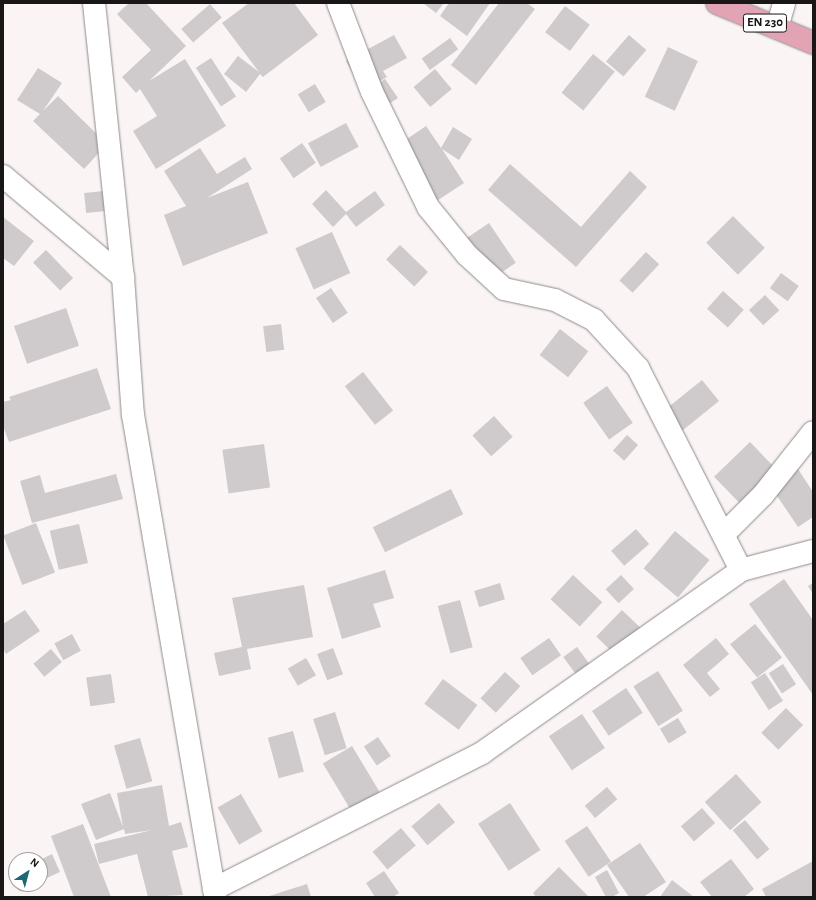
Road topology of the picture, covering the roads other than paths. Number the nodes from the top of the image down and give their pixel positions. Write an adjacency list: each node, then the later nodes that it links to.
1 (94, 3): 8 (street)
2 (338, 3): 10 (street)
3 (717, 3): 5 (main road, EN 230)
4 (784, 3): 5 (street)
5 (777, 28): 6 (main road, EN 230)
6 (813, 43)
7 (3, 176): 8 (street)
8 (123, 277): 13 (street)
9 (813, 432): 10 (street)
10 (724, 533): 12 (street)
11 (813, 551): 12 (street)
12 (741, 570): 13 (street)
13 (214, 893)

